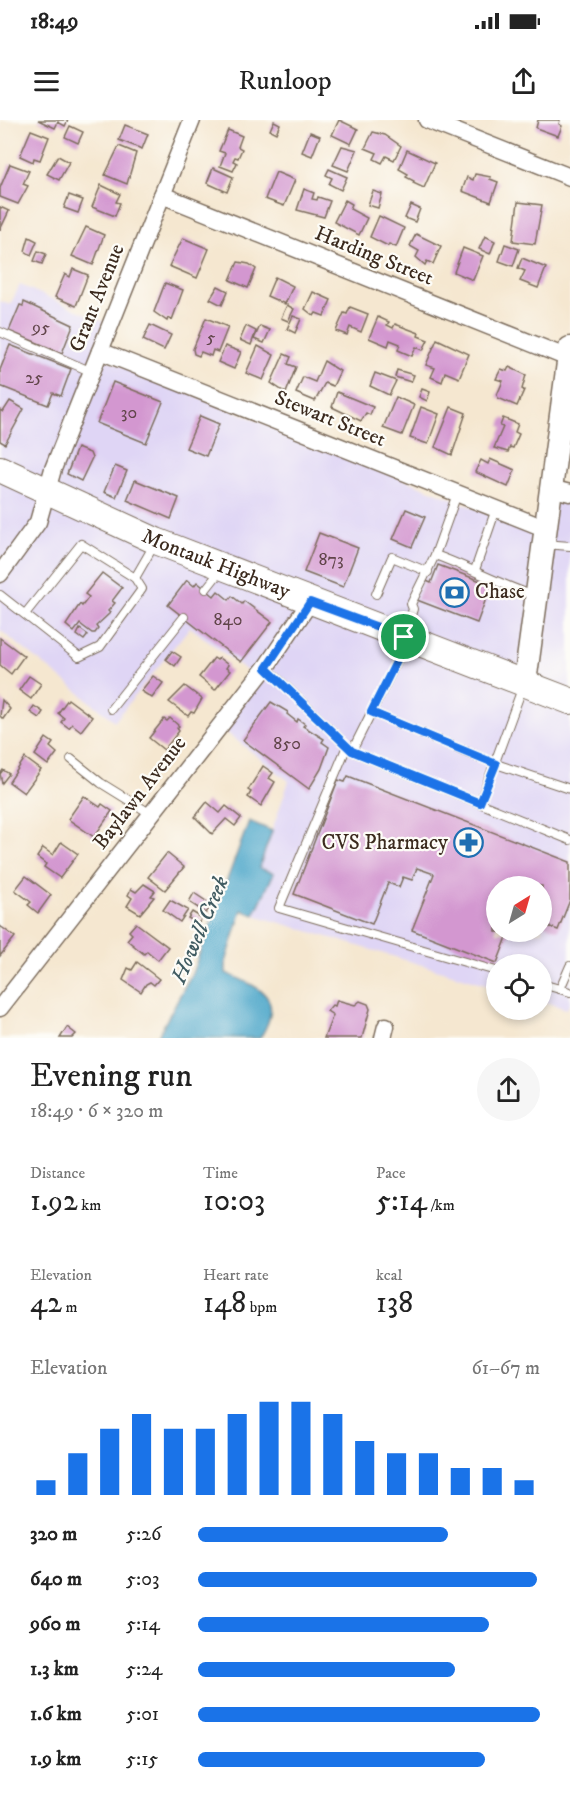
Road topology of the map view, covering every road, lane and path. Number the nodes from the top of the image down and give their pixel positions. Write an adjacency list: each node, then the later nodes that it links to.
1 (192, 120): 4 (street, Grant Avenue)
2 (427, 120): 3 (street)
3 (570, 177)
4 (162, 195): 6 (street, Grant Avenue); 7 (street, Harding Street)
5 (0, 332): 8 (lane)
6 (100, 351): 8 (street, Grant Avenue); 12 (street, Stewart Street)
7 (569, 353): 10 (main road)
8 (92, 372): 11 (street, Grant Avenue)
9 (0, 469): 11 (main road, Montauk Highway)
10 (560, 491): 14 (main road)
11 (48, 493): 15 (main road, Montauk Highway); 21 (street, Grant Avenue)
12 (457, 494): 13 (street, Stewart Street); 17 (lane)
13 (496, 509): 14 (street, Stewart Street); 19 (lane)
14 (543, 536): 16 (lane); 27 (main road)
15 (156, 541): 18 (main road, Montauk Highway); 22 (lane)
16 (570, 546)
17 (435, 555): 19 (lane); 20 (lane)
18 (223, 567): 24 (lane); 28 (main road, Montauk Highway)
19 (475, 570): 27 (lane)
20 (428, 572): 23 (lane); 25 (lane); 30 (lane)
21 (0, 574)
22 (135, 578): 31 (lane); 31 (lane)
23 (429, 582)
24 (206, 589)
25 (376, 594)
26 (0, 595): 31 (lane)
27 (535, 596): 35 (main road)
28 (310, 602): 33 (main road, Montauk Highway); 34 (street, Baylawn Avenue)
29 (422, 602): 30 (lane)
30 (413, 609): 33 (lane)
31 (25, 614)
32 (184, 617): 37 (lane)
33 (406, 638): 35 (main road, Montauk Highway); 38 (lane)
34 (266, 668): 39 (lane); 44 (street, Baylawn Avenue)
35 (525, 682): 36 (main road, Montauk Highway); 41 (lane)
36 (570, 701)
37 (111, 709)
38 (371, 712): 39 (lane); 41 (lane)
39 (349, 749): 43 (lane); 47 (lane)
40 (71, 759): 44 (lane)
41 (496, 764): 42 (lane); 43 (lane)
42 (570, 789)
43 (480, 803): 45 (lane)
44 (152, 814): 51 (street, Baylawn Avenue)
45 (570, 840)
46 (570, 966): 49 (lane)
47 (486, 967)
48 (552, 987): 49 (lane)
49 (560, 989): 50 (lane)
50 (570, 992)
51 (0, 1008)

